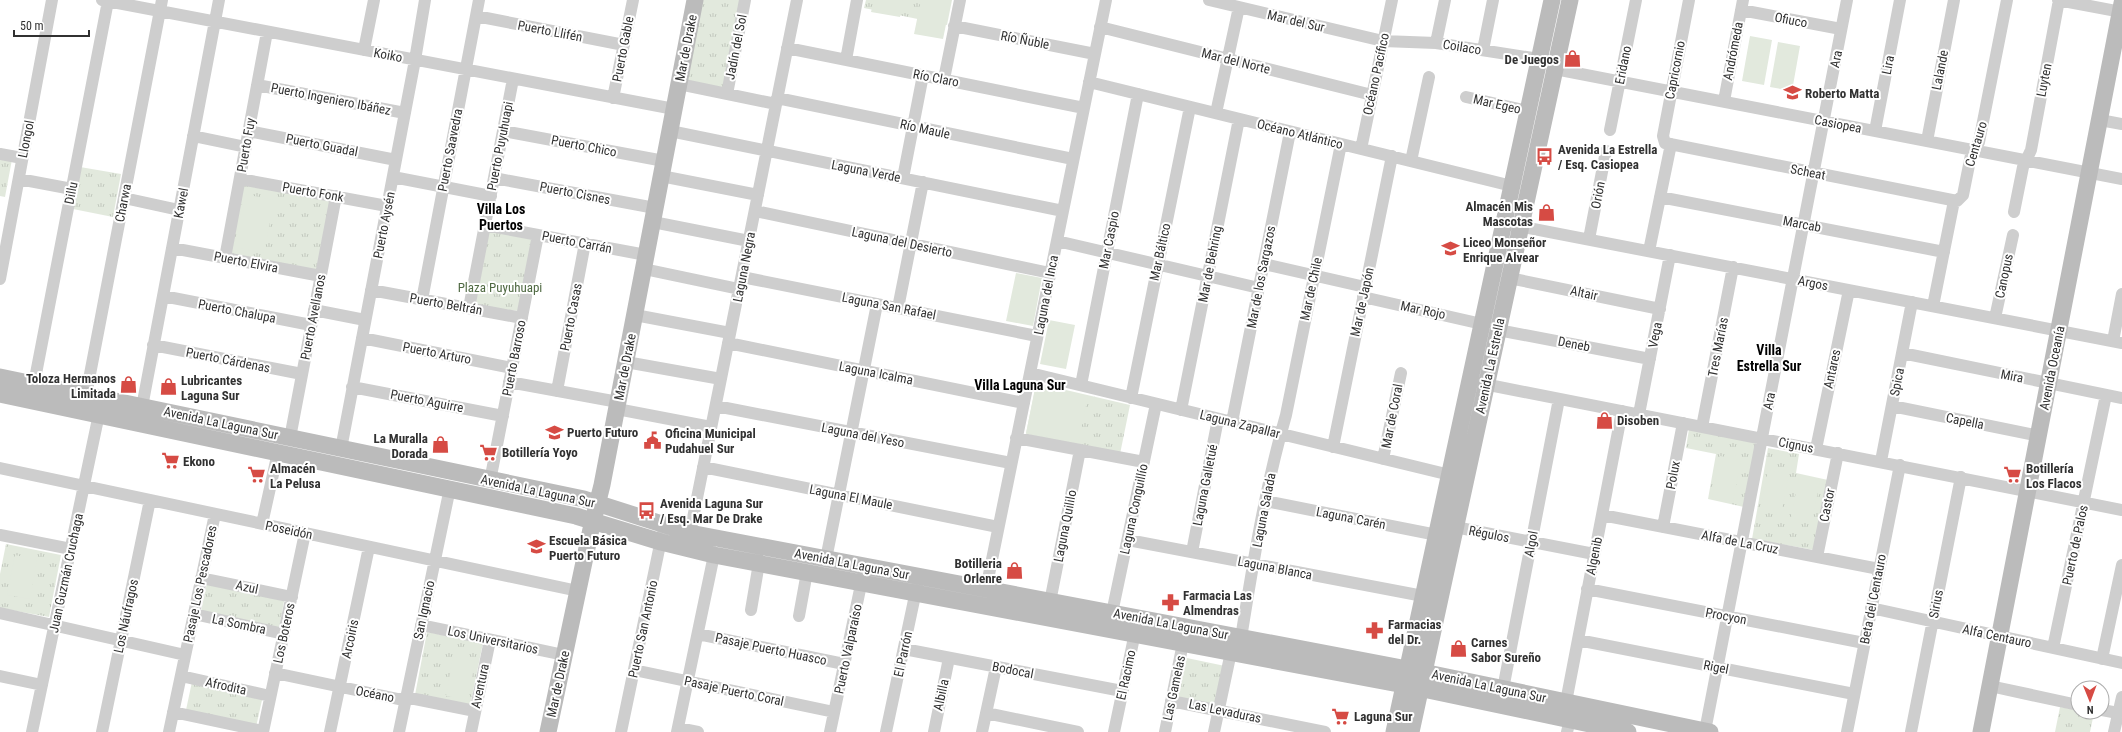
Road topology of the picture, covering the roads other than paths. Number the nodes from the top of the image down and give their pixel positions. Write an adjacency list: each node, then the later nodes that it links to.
1 (52, 0): 95 (street, Llongol)
2 (104, 0): 28 (street, Koiko); 112 (street, Dillu)
3 (219, 0): 32 (street, Kawel)
4 (374, 0): 41 (street)
5 (425, 0): 46 (street, Puerto Aysén)
6 (479, 0): 31 (street, Puerto Saavedra)
7 (633, 0): 39 (street, Puerto Gable)
8 (695, 0): 57 (street, Mar de Drake)
9 (745, 0): 60 (street, Jadín del Sol)
10 (797, 0): 40 (street, Laguna Negra)
11 (857, 0): 47 (street)
12 (960, 0): 33 (street)
13 (1106, 0): 34 (street, Laguna del Inca)
14 (1209, 0): 29 (street, Mar del Sur)
15 (1392, 0): 37 (street, Océano Pacífico)
16 (1445, 0): 38 (street)
17 (1493, 0): 42 (street)
18 (1552, 0): 45 (street, Avenida La Estrella)
19 (1570, 0): 49 (street, Avenida La Estrella)
20 (1636, 0): 55 (street, Eridano)
21 (1689, 0): 59 (street, Capricornio)
22 (1847, 0): 35 (street, Ara)
23 (1900, 0): 82 (street, Lira)
24 (1954, 0): 85 (street, Lalande)
25 (2006, 0): 90 (street, Centauro)
26 (2059, 0): 30 (street); 98 (street, Luyten)
27 (1742, 5): 35 (street, Ofiuco); 66 (street, Andrómeda)
28 (161, 6): 32 (street, Koiko); 117 (street, Charwa)
29 (1239, 7): 37 (street, Mar del Sur); 44 (street)
30 (2121, 9): 48 (street, Avenida Oceanía)
31 (476, 16): 39 (street, Puerto Llifén); 50 (street, Puerto Saavedra)
32 (215, 22): 36 (street, Koiko); 84 (street, Kawel)
33 (954, 26): 43 (street, Río Ñuble); 54 (street)
34 (1100, 27): 43 (street, Laguna del Inca); 44 (street, Mar del Norte)
35 (1841, 29): 75 (street, Ara)
36 (267, 32): 41 (street, Koiko); 58 (street, Puerto Fuy)
37 (1383, 41): 38 (street, Coilaco); 62 (street, Océano Pacífico)
38 (1436, 43): 42 (street, Coilaco)
39 (624, 45): 64 (street, Puerto Gable)
40 (787, 48): 47 (street, Río Claro); 65 (street, Laguna Negra)
41 (364, 50): 46 (street, Koiko)
42 (1483, 50): 45 (street, Coilaco)
43 (1095, 54): 56 (street, Laguna del Inca)
44 (1227, 59): 62 (street, Mar del Norte); 72 (street)
45 (1539, 59): 70 (street, Avenida La Estrella)
46 (415, 60): 50 (street, Koiko); 71 (street, Puerto Aysén)
47 (846, 60): 51 (street, Río Claro)
48 (2116, 65): 74 (street, Avenida Oceanía)
49 (1555, 69): 55 (street, Casiopea); 128 (street, Avenida La Estrella)
50 (466, 70): 53 (street, Koiko); 111 (street, Puerto Saavedra)
51 (923, 75): 54 (street, Río Claro); 77 (street)
52 (1429, 77): 99 (street)
53 (513, 79): 64 (street, Koiko); 78 (street, Puerto Puyuhuapi)
54 (944, 80): 68 (street, Río Claro)
55 (1620, 81): 59 (street, Casiopea); 79 (street, Eridano)
56 (1089, 82): 61 (street, Océano Atlántico); 68 (street, Laguna del Inca)
57 (679, 84): 60 (street, Río Maule); 69 (street, Mar de Drake)
58 (257, 85): 71 (street, Puerto Ingeniero Ibáñez); 80 (street, Puerto Fuy)
59 (1671, 91): 66 (street, Casiopea); 86 (street, Capricornio)
60 (727, 94): 65 (street, Río Maule)
61 (1138, 94): 67 (street, Océano Atlántico); 139 (street, Mar Caspio)
62 (1372, 95): 89 (street, Océano Pacífico)
63 (1466, 97): 70 (street, Mar Egeo)
64 (613, 98): 69 (street, Koiko)
65 (777, 101): 77 (street, Río Maule); 91 (street, Laguna Negra)
66 (1724, 101): 75 (street, Casiopea)
67 (1190, 107): 72 (street, Océano Atlántico); 144 (street, Mar Báltico)
68 (1084, 108): 96 (street, Laguna del Inca)
69 (674, 109): 81 (street, Mar de Drake)
70 (1528, 111): 110 (street, Avenida La Estrella)
71 (405, 113): 97 (street, Puerto Aysén)
72 (1216, 113): 73 (street, Océano Atlántico)
73 (1239, 119): 83 (street, Océano Atlántico); 149 (street, Mar de Behring)
74 (2100, 120): 76 (street); 101 (street, Avenida Oceanía)
75 (1824, 121): 82 (street, Casiopea); 102 (street, Ara)
76 (2122, 124)
77 (913, 126): 96 (street, Río Maule); 105 (street)
78 (503, 130): 100 (street, Puerto Chico); 104 (street, Puerto Puyuhuapi)
79 (1610, 130)
80 (248, 131): 88 (street, Puerto Fuy); 97 (street, Puerto Guadal)
81 (670, 131): 91 (street, Laguna Verde); 100 (street, Mar de Drake)
82 (1876, 131): 85 (street, Casiopea)
83 (1290, 132): 87 (street, Océano Atlántico); 143 (street, Mar de los Sargazos)
84 (193, 136): 88 (street); 120 (street, Kawel)
85 (1927, 141): 90 (street, Casiopea)
86 (1667, 143): 102 (street, Scheat); 116 (street, Capricornio)
87 (1341, 144): 89 (street, Océano Atlántico); 147 (street, Mar de Chile)
88 (246, 147): 107 (street, Puerto Fuy)
89 (1361, 149): 94 (street, Océano Atlántico)
90 (1975, 150): 98 (street, Casiopea); 118 (street, Centauro)
91 (767, 151): 105 (street, Laguna Verde); 113 (street, Laguna Negra)
92 (1606, 151): 131 (street, Orión)
93 (0, 154): 95 (street)
94 (1392, 156): 99 (street, Océano Atlántico); 158 (street, Mar de Japón)
95 (22, 158): 106 (street, Llongol)
96 (1073, 159): 121 (street, Laguna del Inca)
97 (396, 160): 103 (street, Puerto Aysén)
98 (2027, 160): 101 (street, Casiopea); 123 (street)
99 (1411, 161): 110 (street, Océano Atlántico)
100 (663, 168): 113 (street); 124 (street, Mar de Drake)
101 (2089, 172): 108 (street, Casiopea); 175 (street, Avenida Oceanía)
102 (1814, 173): 118 (street, Scheat); 127 (street, Ara)
103 (393, 177): 111 (street); 119 (street, Puerto Aysén)
104 (494, 178): 115 (street, Puerto Puyuhuapi); 124 (street, Puerto Cisnes)
105 (903, 178): 109 (street, Laguna Verde)
106 (18, 179): 112 (street); 152 (street, Llongol)
107 (240, 179): 114 (street, Puerto Fonk); 141 (street, Puerto Fuy)
108 (2122, 179)
109 (924, 182): 121 (street, Laguna Verde); 135 (street)
110 (1512, 186): 125 (street, Avenida La Estrella)
111 (443, 187): 115 (street); 161 (street, Puerto Saavedra)
112 (72, 189): 194 (street, Dillu)
113 (758, 195): 122 (street, Laguna Negra)
114 (336, 196): 119 (street, Puerto Fonk); 148 (street, Puerto Avellanos)
115 (491, 196): 126 (street, Puerto Puyuhuapi)
116 (1660, 197): 127 (street, Marcab); 137 (street, Capricornio)
117 (124, 198): 120 (street); 199 (street, Charwa)
118 (1954, 201): 138 (street, Centauro)
119 (387, 206): 156 (street, Puerto Aysén)
120 (179, 210): 136 (street, Kawel)
121 (1063, 210): 133 (street, Laguna del Inca)
122 (755, 211): 132 (street, Laguna Negra); 135 (street, Laguna del Desierto)
123 (2014, 212)
124 (654, 215): 132 (street); 142 (street, Mar de Drake)
125 (1504, 223): 128 (street, Argos); 174 (street, Avenida La Estrella)
126 (485, 225): 129 (street, Puerto Carrán); 165 (street, Puerto Puyuhuapi)
127 (1804, 225): 138 (street, Marcab); 153 (street, Ara)
128 (1521, 226): 131 (street, Argos); 151 (street, Avenida La Estrella)
129 (538, 235): 134 (street, Puerto Carrán); 170 (street, Puerto Barroso)
130 (2012, 235): 171 (street, Canopus)
131 (1589, 239): 137 (street, Argos)
132 (749, 241): 150 (street, Laguna Negra)
133 (1056, 241): 139 (street); 146 (street, Laguna del Inca)
134 (585, 244): 142 (street, Puerto Carrán); 197 (street, Puerto Casas)
135 (911, 244): 146 (street, Laguna del Desierto); 166 (street)
136 (172, 248): 141 (street, Puerto Elvira); 160 (street, Kawel)
137 (1649, 251): 140 (street, Argos)
138 (1944, 252): 164 (street, Centauro)
139 (1107, 253): 144 (street); 195 (street, Mar Caspio)
140 (1670, 255): 145 (street, Argos); 167 (street, Vega)
141 (225, 258): 148 (street, Puerto Elvira)
142 (645, 262): 155 (street, Puerto Carrán); 169 (street, Mar de Drake)
143 (1264, 264): 147 (street, Mar Rojo); 154 (street, Mar de los Sargazos)
144 (1158, 265): 149 (street); 201 (street, Mar Báltico)
145 (1733, 267): 153 (street, Argos); 219 (street, Tres Marías)
146 (1050, 273): 176 (street, Laguna del Inca)
147 (1314, 275): 158 (street, Mar Rojo); 221 (street, Mar de Chile)
148 (321, 276): 168 (street, Puerto Avellanos)
149 (1208, 276): 154 (street); 210 (street, Mar de Behring)
150 (742, 277): 155 (street, Laguna Negra); 163 (street, Laguna San Rafael)
151 (1509, 278): 167 (street, Altair); 174 (street, Avenida La Estrella)
152 (0, 279)
153 (1793, 279): 157 (street, Argos); 225 (street, Ara)
154 (1259, 288): 216 (street, Mar de los Sargazos)
155 (739, 289): 178 (street, Laguna Negra)
156 (371, 290): 161 (street, Puerto Beltrán); 172 (street, Puerto Aysén)
157 (1849, 290): 162 (street, Argos); 228 (street, Antares)
158 (1364, 292): 174 (street, Mar Rojo); 226 (street, Mar de Japón)
159 (2122, 294): 179 (street)
160 (163, 296): 173 (street, Puerto Chalupa); 180 (street, Kawel)
161 (422, 300): 165 (street, Puerto Beltrán)
162 (1912, 302): 164 (street, Argos); 181 (street, Spica)
163 (877, 304): 166 (street, Laguna San Rafael); 185 (street)
164 (1933, 306): 171 (street, Argos)
165 (469, 308): 170 (street, Puerto Beltrán)
166 (898, 308): 176 (street, Laguna San Rafael)
167 (1660, 309): 182 (street, Vega)
168 (314, 310): 172 (street); 173 (street, Puerto Avellanos)
169 (635, 315): 178 (street, Laguna Icalma); 183 (street, Mar de Drake)
170 (522, 318): 184 (street, Puerto Barroso)
171 (1995, 318): 175 (street, Argos)
172 (365, 320): 177 (street, Puerto Aysén)
173 (311, 325): 188 (street, Puerto Avellanos)
174 (1490, 327): 182 (street, Deneb); 192 (street, Avenida La Estrella)
175 (2059, 331): 179 (street, Argos); 193 (street, Avenida Oceanía)
176 (1037, 336): 186 (street, Laguna del Inca)
177 (362, 338): 184 (street, Puerto Arturo); 196 (street, Puerto Aysén)
178 (729, 338): 185 (street, Laguna Icalma); 190 (street, Laguna Negra)
179 (2117, 342)
180 (154, 345): 188 (street, Puerto Cárdenas); 209 (street, Kawel)
181 (1902, 353): 193 (street, Mira); 208 (street, Spica)
182 (1650, 359): 213 (street, Vega)
183 (626, 362): 190 (street); 206 (street, Mar de Drake)
184 (512, 368): 191 (street, Puerto Barroso)
185 (864, 370): 204 (street, Laguna Icalma); 220 (street)
186 (1030, 373): 195 (street, Laguna Zapallar); 204 (street, Laguna del Inca)
187 (1401, 373): 232 (street, Mar de Coral)
188 (302, 374): 223 (street, Puerto Avellanos)
189 (0, 377): 194 (street, Avenida La Laguna Sur)
190 (721, 379): 207 (street, Laguna Negra)
191 (509, 382): 197 (street); 214 (street, Puerto Barroso)
192 (1478, 383): 203 (street, Cignus); 239 (street, Avenida La Estrella); 256 (street, Avenida La Estrella)
193 (2049, 383): 200 (street, Mira); 222 (street, Avenida Oceanía)
194 (34, 384): 199 (street, Avenida La Laguna Sur)
195 (1081, 385): 201 (street, Laguna Zapallar)
196 (352, 387): 214 (street, Puerto Aguirre); 227 (street, Puerto Aysén)
197 (557, 391): 206 (street)
198 (0, 394): 212 (street, Avenida La Laguna Sur)
199 (86, 395): 209 (street, Avenida La Laguna Sur)
200 (2106, 395): 202 (street, Mira); 248 (street, Puerto de Palos)
201 (1131, 398): 205 (street, Laguna Zapallar)
202 (2122, 398)
203 (1559, 399): 211 (street, Cignus); 264 (street, Algol)
204 (1024, 403): 224 (street, Laguna del Inca)
205 (1156, 404): 210 (street, Laguna Zapallar); 233 (street, Laguna Conguillío)
206 (618, 406): 218 (street); 249 (street, Mar de Drake)
207 (716, 406): 218 (street, Laguna Negra); 220 (street, Laguna del Yeso)
208 (1892, 406): 222 (street, Capella); 234 (street, Spica)
209 (142, 407): 223 (street, Avenida La Laguna Sur)
210 (1181, 410): 215 (street, Laguna Zapallar)
211 (1622, 411): 213 (street, Cignus); 252 (street, Algenib)
212 (99, 414): 230 (street, Avenida La Laguna Sur); 242 (street, Juan Guzmán Cruchaga)
213 (1639, 414): 217 (street, Cignus)
214 (503, 416): 241 (street, Puerto Barroso)
215 (1218, 419): 216 (street, Laguna Zapallar); 268 (street, Laguna Galletué)
216 (1232, 422): 221 (street, Laguna Zapallar)
217 (1683, 423): 219 (street, Cignus); 257 (street, Polux)
218 (712, 427): 237 (street, Laguna Negra)
219 (1702, 427): 225 (street, Cignus)
220 (852, 432): 235 (street, Laguna del Yeso); 245 (street)
221 (1280, 434): 226 (street, Laguna Zapallar); 247 (street, Laguna Salada)
222 (2039, 436): 244 (street, Avenida Oceanía)
223 (290, 438): 227 (street, Avenida La Laguna Sur)
224 (1016, 438): 229 (street); 235 (street, Laguna del Inca)
225 (1762, 438): 228 (street, Cignus); 265 (street, Ara)
226 (1332, 447): 232 (street, Laguna Zapallar)
227 (340, 449): 241 (street, Avenida La Laguna Sur)
228 (1816, 449): 231 (street, Cignus)
229 (1080, 450): 233 (street); 287 (street, Laguna Quililo)
230 (278, 452): 243 (street, Avenida La Laguna Sur); 254 (street)
231 (1838, 453): 234 (street, Cignus); 271 (street, Castor)
232 (1383, 459): 239 (street, Laguna Zapallar)
233 (1144, 462): 263 (street, Laguna Conguillío)
234 (1881, 462): 236 (street, Cignus)
235 (1011, 463): 255 (street, Laguna del Inca)
236 (1900, 465): 240 (street, Cignus); 277 (street, Beta del Centauro)
237 (704, 467): 245 (street, Laguna El Maule); 260 (street, Laguna Negra)
238 (0, 468): 242 (street, Poseidón)
239 (1450, 475): 261 (street, Avenida La Estrella)
240 (1961, 477): 244 (street, Cignus); 297 (street, Sirius)
241 (490, 481): 249 (street, Avenida La Laguna Sur)
242 (84, 486): 246 (street, Poseidón); 267 (street, Juan Guzmán Cruchaga)
243 (450, 488): 253 (street, Avenida La Laguna Sur); 273 (street, San Ignacio)
244 (2028, 490): 248 (street, Cignus); 303 (street, Avenida Oceanía)
245 (839, 495): 255 (street, Laguna El Maule); 272 (street)
246 (150, 500): 251 (street, Poseidón); 307 (street, Los Náufragos)
247 (1265, 501): 261 (street, Laguna Carén); 275 (street, Laguna Salada)
248 (2084, 502): 250 (street, Cignus); 310 (street, Puerto de Palos)
249 (597, 503): 253 (street, Mar de Drake); 259 (street, Avenida La Laguna Sur)
250 (2122, 510)
251 (215, 514): 254 (street, Poseidón); 280 (street, Pasaje Los Pescadores)
252 (1602, 515): 257 (street, Alfa de La Cruz); 269 (street, Algenib)
253 (593, 521): 259 (street, Avenida La Laguna Sur); 284 (street, Mar de Drake)
254 (262, 524): 258 (street, Poseidón)
255 (998, 527): 282 (street, Laguna del Inca)
256 (1455, 527): 264 (street, Régulos); 326 (street, Avenida La Estrella)
257 (1663, 527): 265 (street, Alfa de La Cruz)
258 (305, 533): 266 (street, Poseidón); 286 (street, Los Boteros)
259 (663, 534): 260 (street, Avenida La Laguna Sur); 270 (street, Avenida La Laguna Sur); 322 (street, Puerto San Antonio)
260 (690, 534): 272 (street, Avenida La Laguna Sur)
261 (1437, 534): 285 (street, Avenida La Estrella)
262 (1, 538): 267 (street)
263 (1128, 540): 268 (street, Laguna Blanca); 292 (street, Laguna Conguillío)
264 (1531, 542): 269 (street, Régulos); 331 (street, Algol)
265 (1742, 542): 271 (street, Alfa de La Cruz); 295 (street, Ara)
266 (369, 547): 273 (street, Poseidón); 330 (street, Arcoiris)
267 (71, 549): 299 (street, Juan Guzmán Cruchaga)
268 (1192, 552): 275 (street, Laguna Blanca)
269 (1594, 554): 283 (street, Algenib)
270 (714, 555): 274 (street, Avenida La Laguna Sur); 301 (street)
271 (1817, 557): 277 (street, Alfa de La Cruz)
272 (826, 559): 279 (street, Avenida La Laguna Sur)
273 (435, 561): 284 (street, Poseidón); 298 (street, San Ignacio)
274 (759, 563): 278 (street, Avenida La Laguna Sur); 289 (street)
275 (1253, 564): 285 (street, Laguna Blanca); 304 (street, Laguna Salada)
276 (2122, 565): 290 (street)
277 (1879, 569): 288 (street, Beta del Centauro)
278 (808, 572): 279 (street, Avenida La Laguna Sur); 294 (street)
279 (863, 575): 281 (street, Avenida La Laguna Sur); 319 (street, Puerto Valparaíso)
280 (201, 578): 286 (street, Azul); 293 (street, Pasaje Los Pescadores)
281 (918, 585): 282 (street, Avenida La Laguna Sur); 302 (street, Avenida La Laguna Sur); 311 (street, El Parrón)
282 (986, 589): 287 (street, Avenida La Laguna Sur)
283 (1587, 590): 295 (street, Procyon); 306 (street, Algenib)
284 (578, 591): 314 (street, Mar de Drake)
285 (1423, 596): 326 (street, Avenida La Estrella)
286 (292, 597): 300 (street, Los Boteros)
287 (1050, 602): 292 (street, Avenida La Laguna Sur)
288 (1871, 608): 297 (street, Alfa Centauro); 309 (street, Beta del Centauro)
289 (751, 610)
290 (2117, 611): 317 (street)
291 (0, 613): 299 (street)
292 (1112, 613): 296 (street, Avenida La Laguna Sur)
293 (194, 614): 300 (street, La Sombra); 313 (street, Pasaje Los Pescadores)
294 (799, 616)
295 (1728, 617): 309 (street, Procyon); 321 (street, Ara)
296 (1138, 618): 302 (street, El Racimo); 304 (street, Avenida La Laguna Sur)
297 (1932, 622): 303 (street, Alfa Centauro); 373 (street, Sirius)
298 (421, 625): 305 (street, Los Universitarios); 336 (street, San Ignacio)
299 (55, 626): 307 (street); 328 (street, Juan Guzmán Cruchaga)
300 (284, 634): 323 (street, Los Boteros)
301 (698, 634): 319 (street, Pasaje Puerto Huasco); 327 (street)
302 (1134, 635): 308 (street, Avenida La Laguna Sur); 332 (street, El Racimo)
303 (2000, 636): 310 (street, Alfa Centauro); 329 (street, Avenida Oceanía)
304 (1241, 638): 315 (street); 326 (street, Avenida La Laguna Sur)
305 (490, 640): 314 (street, Los Universitarios); 341 (street, Aventura)
306 (1578, 640): 321 (street, Rigel); 338 (street, Algenib)
307 (121, 641): 313 (street); 350 (street, Los Náufragos)
308 (1183, 643): 312 (street, Avenida La Laguna Sur); 337 (street, Las Gamelas)
309 (1864, 643): 333 (street, Beta del Centauro)
310 (2053, 648): 317 (street, Alfa Centauro)
311 (904, 650): 316 (street, Bodocal); 360 (street, El Parrón)
312 (1231, 652): 315 (street, Avenida La Laguna Sur); 340 (street)
313 (185, 655): 325 (street, Pasaje Los Pescadores)
314 (564, 655): 356 (street, Mar de Drake)
315 (1251, 656): 326 (street, Avenida La Laguna Sur)
316 (949, 658): 320 (street, Bodocal); 361 (street, Albilla)
317 (2102, 659): 318 (street, Alfa Centauro)
318 (2122, 663)
319 (844, 664): 343 (street, Puerto Valparaíso)
320 (996, 667): 332 (street, Bodocal); 345 (street)
321 (1718, 667): 333 (street, Rigel); 371 (street, Ara)
322 (634, 670): 327 (street, Pasaje Puerto Coral); 357 (street, Puerto San Antonio)
323 (275, 674): 330 (street, Océano); 334 (street, Los Boteros)
324 (0, 676): 328 (street)
325 (181, 676): 334 (street, Afrodita); 342 (street, Pasaje Los Pescadores)
326 (1414, 679): 331 (street, Avenida La Laguna Sur); 347 (street, Avenida La Laguna Sur); 368 (street, Avenida La Estrella); 369 (street, Avenida La Estrella)
327 (688, 681): 343 (street, Pasaje Puerto Coral); 348 (street)
328 (42, 685): 349 (street, Juan Guzmán Cruchaga)
329 (1990, 686): 339 (street); 374 (street, Avenida Oceanía)
330 (340, 687): 336 (street, Océano); 353 (street, Arcoiris)
331 (1503, 689): 338 (street, Avenida La Laguna Sur)
332 (1122, 691): 364 (street, El Racimo)
333 (1854, 694): 372 (street, Beta del Centauro)
334 (270, 696): 352 (street, Los Boteros)
335 (2122, 697): 346 (street)
336 (406, 699): 341 (street, Océano); 354 (street, San Ignacio)
337 (1171, 701): 340 (street, Las Levaduras); 365 (street, Las Gamelas)
338 (1566, 702): 371 (street, Avenida La Laguna Sur)
339 (2070, 703)
340 (1219, 710): 366 (street); 367 (street, Las Levaduras)
341 (475, 711): 355 (street, Aventura)
342 (173, 712): 351 (street, Pasaje Los Pescadores); 352 (street)
343 (834, 712): 359 (street, Puerto Valparaíso)
344 (2110, 712): 346 (street)
345 (986, 713): 362 (street); 363 (street)
346 (2118, 714): 375 (street)
347 (1568, 726): 370 (street, Avenida La Laguna Sur)
348 (677, 730): 358 (street)
349 (32, 732)
350 (102, 732)
351 (169, 732)
352 (263, 732)
353 (330, 732)
354 (399, 732)
355 (471, 732)
356 (548, 732)
357 (621, 732)
358 (698, 732)
359 (830, 732)
360 (886, 732)
361 (934, 732)
362 (982, 732)
363 (1078, 732)
364 (1114, 732)
365 (1165, 732)
366 (1214, 732)
367 (1325, 732)
368 (1394, 732)
369 (1411, 732)
370 (1628, 732)
371 (1708, 732)
372 (1847, 732)
373 (1911, 732)
374 (1981, 732)
375 (2114, 732)

